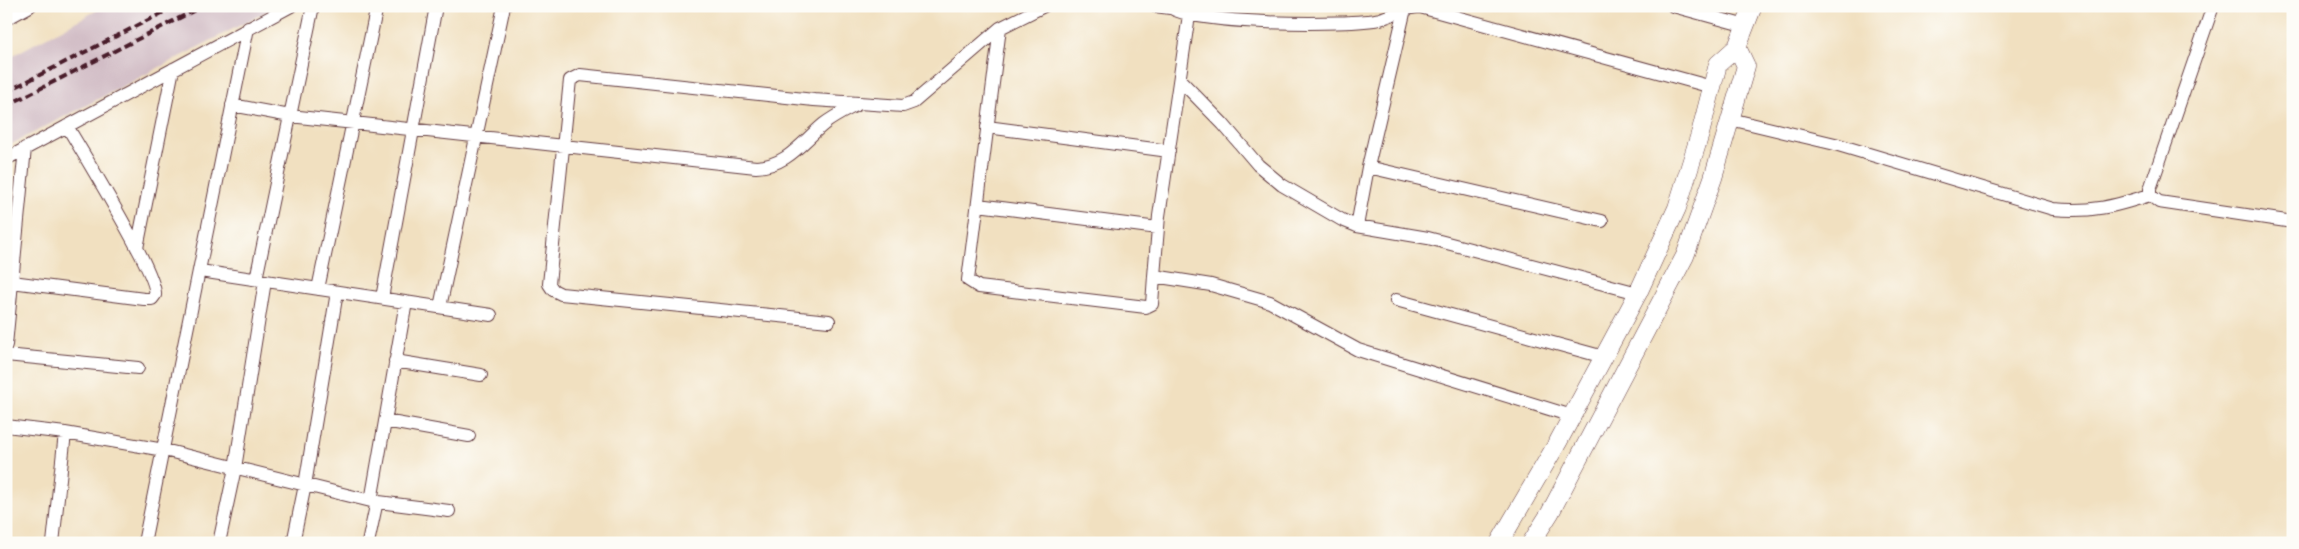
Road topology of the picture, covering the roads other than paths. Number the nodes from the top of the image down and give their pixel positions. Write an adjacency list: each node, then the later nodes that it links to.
1 (30, 6): 15 (street)
2 (291, 6): 17 (street)
3 (312, 6): 25 (street)
4 (377, 6): 27 (street)
5 (436, 6): 30 (street)
6 (504, 6): 31 (street)
7 (1044, 6): 18 (street)
8 (1156, 6): 12 (street)
9 (1673, 6): 16 (street)
10 (1753, 6): 16 (main road)
11 (2212, 6): 37 (street)
12 (1170, 7): 14 (street)
13 (1405, 9): 14 (street); 22 (street); 36 (street)
14 (1189, 15): 21 (street)
15 (6, 18)
16 (1746, 26): 19 (main road)
17 (248, 28): 20 (street); 24 (street)
18 (1000, 28): 23 (street); 29 (street)
19 (1736, 47): 22 (main road); 26 (main road)
20 (173, 69): 28 (street); 43 (street)
21 (1180, 80): 34 (street); 41 (street)
22 (1712, 86): 50 (main road)
23 (858, 104): 32 (street); 32 (street)
24 (232, 105): 25 (street); 44 (street)
25 (290, 116): 27 (street); 46 (street)
26 (1730, 119): 37 (street); 79 (main road)
27 (353, 123): 30 (street); 48 (street)
28 (68, 126): 33 (street); 43 (street)
29 (987, 127): 34 (street); 38 (street)
30 (413, 129): 31 (street); 51 (street)
31 (476, 137): 32 (street); 54 (street)
32 (561, 146): 56 (street)
33 (25, 148): 35 (street); 47 (street)
34 (1169, 151): 42 (street)
35 (6, 159)
36 (1368, 167): 39 (street); 41 (street)
37 (2150, 195): 40 (street)
38 (978, 205): 42 (street); 45 (street)
39 (1602, 220)
40 (2293, 222)
41 (1357, 226): 50 (street)
42 (1158, 228): 45 (street)
43 (137, 248): 47 (street)
44 (200, 271): 46 (street); 68 (street)
45 (1154, 276): 63 (street)
46 (261, 280): 48 (street); 69 (street)
47 (12, 282): 57 (street)
48 (318, 289): 49 (street)
49 (337, 292): 51 (street); 70 (street)
50 (1638, 293): 59 (main road)
51 (382, 298): 53 (street)
52 (1396, 300): 59 (street)
53 (406, 302): 54 (street); 60 (street)
54 (440, 307): 55 (street)
55 (491, 314)
56 (829, 322)
57 (6, 345)
58 (6, 355): 61 (street)
59 (1604, 357): 63 (main road)
60 (395, 361): 62 (street); 64 (street)
61 (138, 368)
62 (481, 375)
63 (1572, 416): 78 (main road)
64 (385, 421): 67 (street); 71 (street)
65 (6, 426): 66 (street)
66 (65, 433): 68 (street); 73 (street)
67 (469, 436)
68 (164, 450): 69 (street); 74 (street)
69 (235, 468): 70 (street); 75 (street)
70 (305, 485): 71 (street); 76 (street)
71 (374, 501): 72 (street); 77 (street)
72 (449, 511)
73 (53, 543)
74 (144, 543)
75 (219, 543)
76 (293, 543)
77 (368, 543)
78 (1500, 543)
79 (1531, 543)

